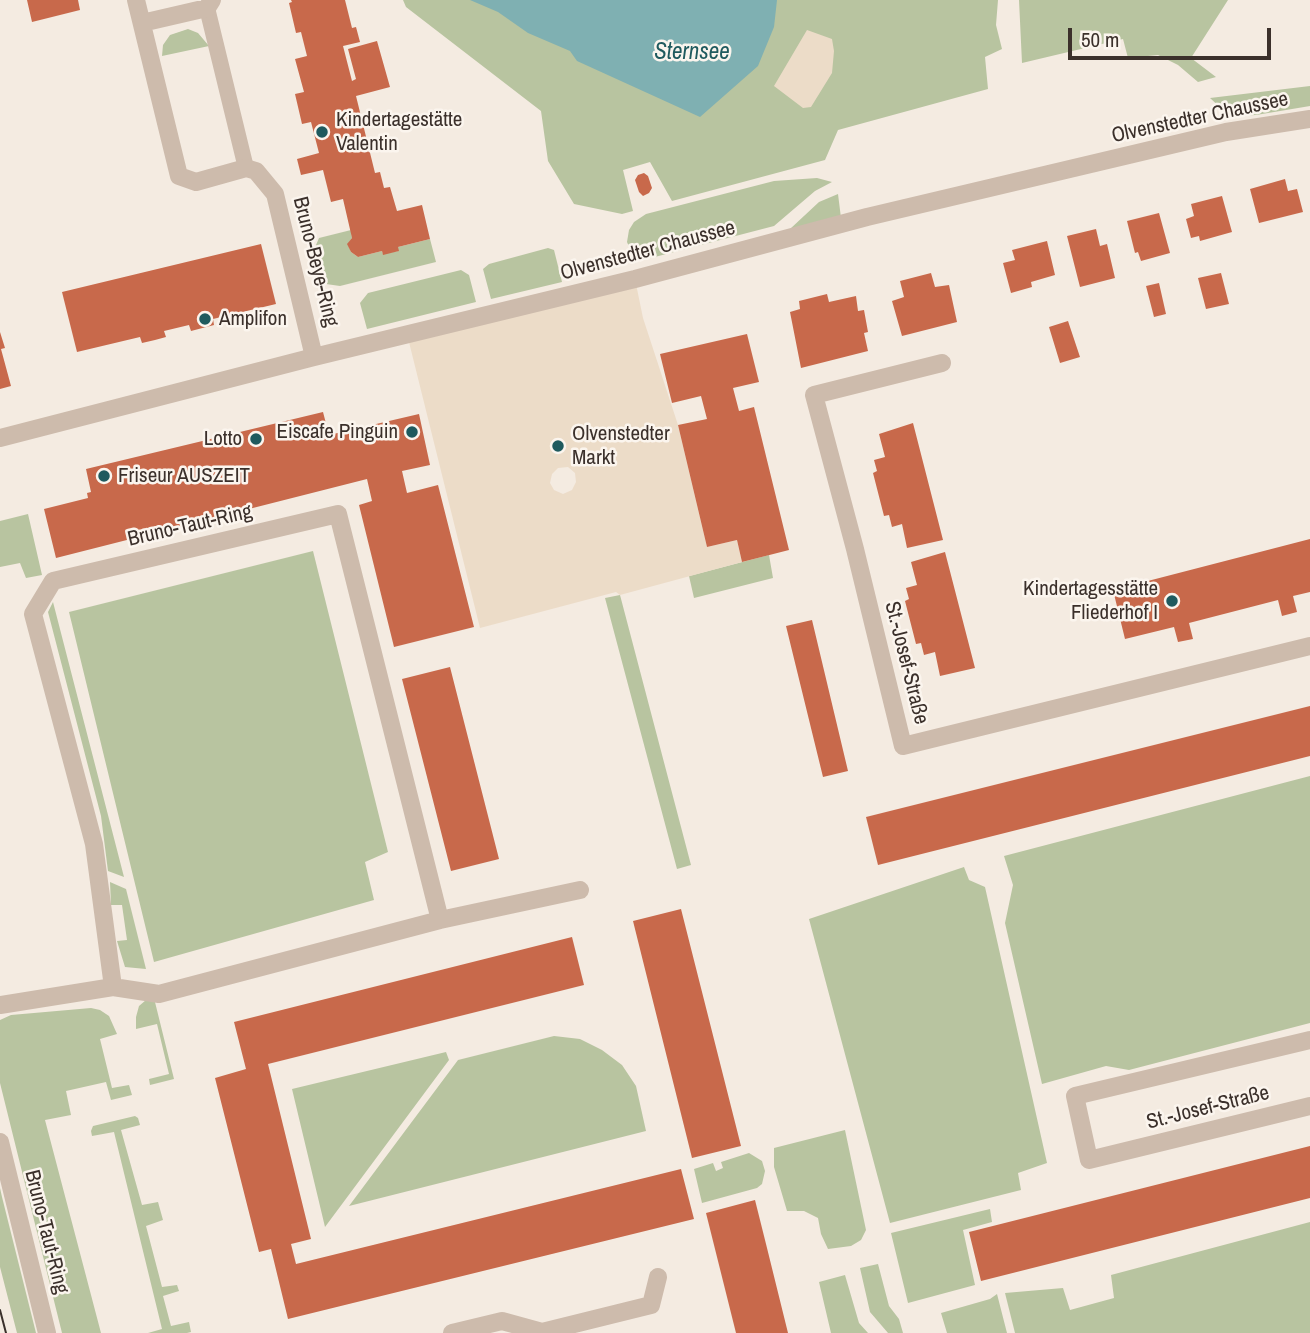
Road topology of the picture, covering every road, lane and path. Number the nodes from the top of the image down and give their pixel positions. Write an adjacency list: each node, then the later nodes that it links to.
1 (136, 0): 3 (street)
2 (210, 4): 3 (street); 5 (lane)
3 (142, 23): 5 (street)
4 (1310, 119): 6 (street, Olvenstedter Chaussee)
5 (246, 168): 6 (street, Bruno-Beye-Ring)
6 (314, 357): 8 (street, Olvenstedter Chaussee)
7 (942, 363): 9 (street, St.-Josef-Straße)
8 (0, 438)
9 (1310, 646)
10 (580, 890): 11 (street)
11 (440, 920): 12 (street); 12 (street, Bruno-Taut-Ring)
12 (113, 987): 13 (street)
13 (0, 1005)
14 (1310, 1040): 15 (street, St.-Josef-Straße)
15 (1310, 1106)
16 (0, 1142): 18 (street, Bruno-Taut-Ring)
17 (659, 1277): 19 (street)
18 (47, 1333)
19 (452, 1333)

